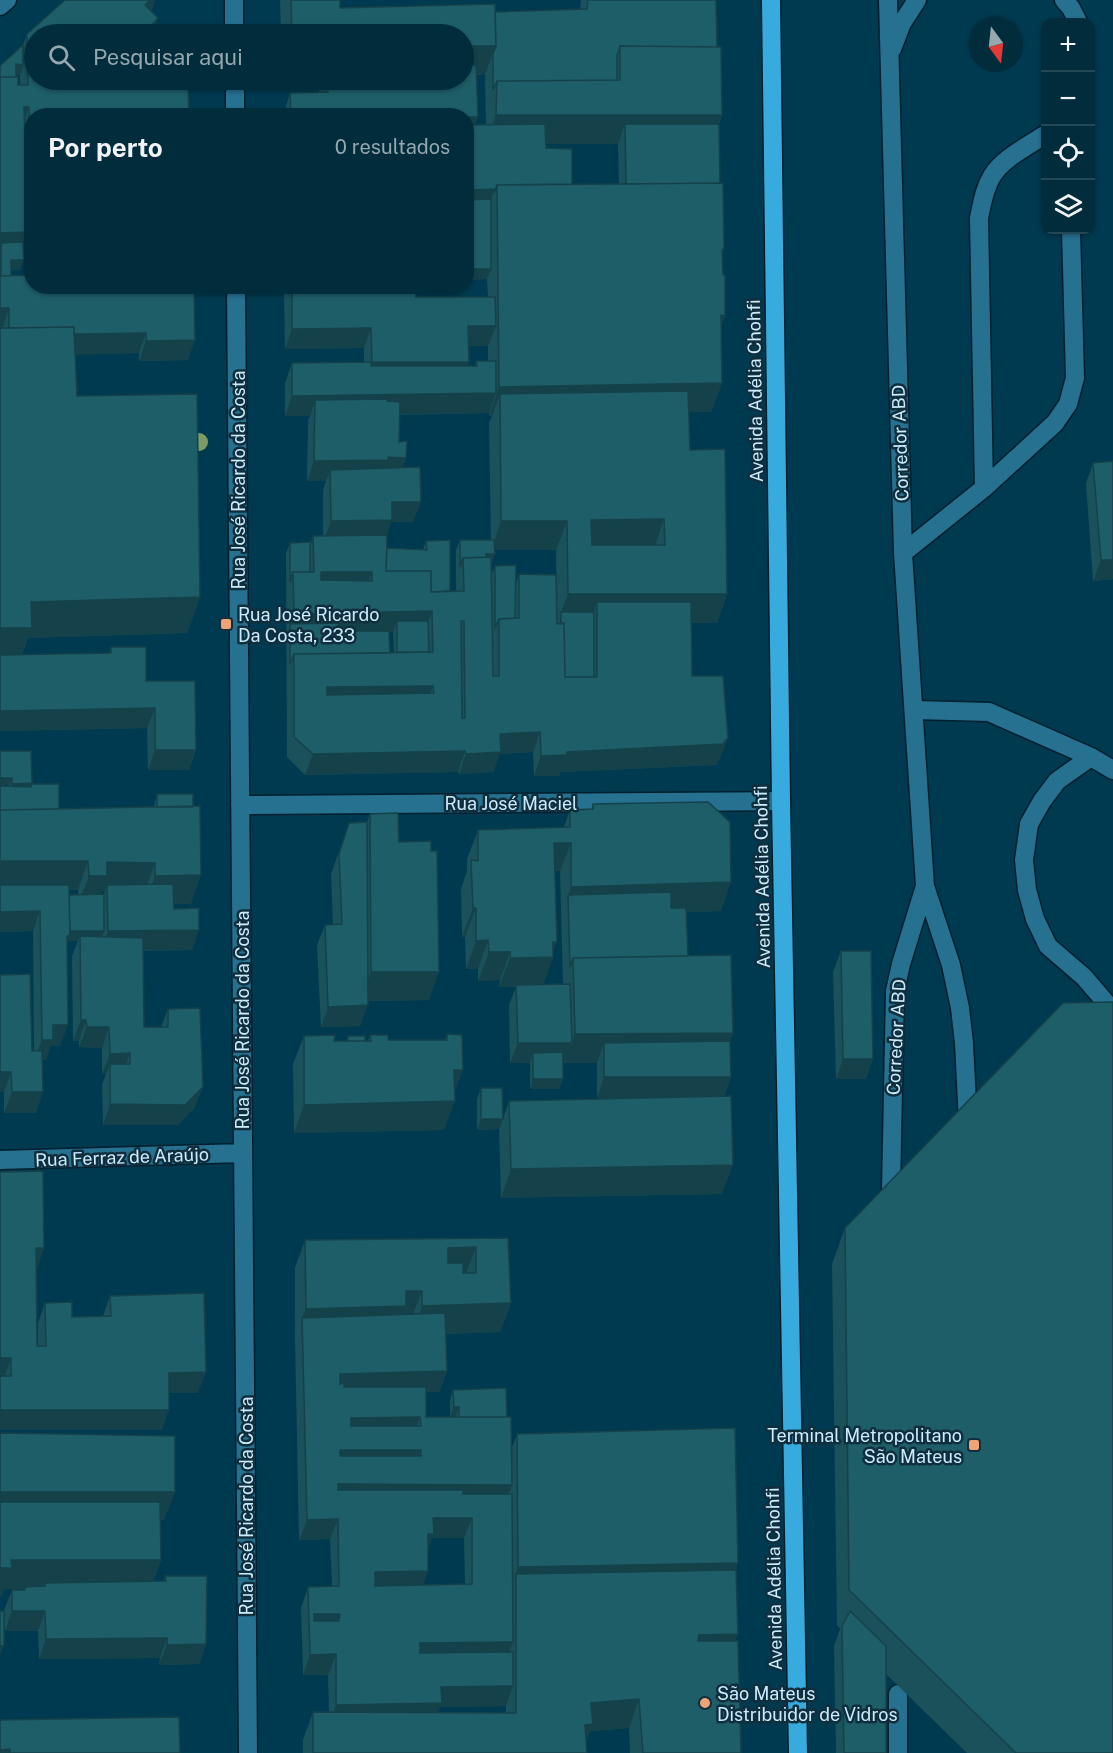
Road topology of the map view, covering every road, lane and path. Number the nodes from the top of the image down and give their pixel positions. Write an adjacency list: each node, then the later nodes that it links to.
1 (7, 0): 7 (street)
2 (234, 0): 9 (street)
3 (771, 0): 21 (highway, Avenida Adélia Chohfi)
4 (888, 0): 10 (street, Corredor ABD)
5 (917, 0): 10 (street)
6 (1064, 0): 8 (street)
7 (0, 6)
8 (1076, 18)
9 (234, 24)
10 (889, 57): 17 (street, Corredor ABD)
11 (235, 90): 12 (street)
12 (235, 108)
13 (1041, 137): 16 (street)
14 (1071, 234): 16 (street)
15 (236, 294): 22 (street, Rua José Ricardo da Costa)
16 (984, 488): 17 (street)
17 (903, 553): 18 (street, Corredor ABD)
18 (915, 710): 19 (street); 23 (street, Corredor ABD)
19 (1091, 757): 20 (street); 24 (street)
20 (1113, 770)
21 (781, 801): 22 (street, Rua José Maciel); 31 (highway, Avenida Adélia Chohfi)
22 (240, 805): 26 (street, Rua José Ricardo da Costa)
23 (925, 886): 25 (street, Corredor ABD); 28 (street, Corredor ABD)
24 (1113, 1011)
25 (968, 1123)
26 (243, 1153): 27 (street, Rua Ferraz de Araújo); 30 (street, Rua José Ricardo da Costa)
27 (0, 1160)
28 (891, 1191)
29 (898, 1694): 32 (street)
30 (248, 1753)
31 (798, 1753)
32 (898, 1753)

